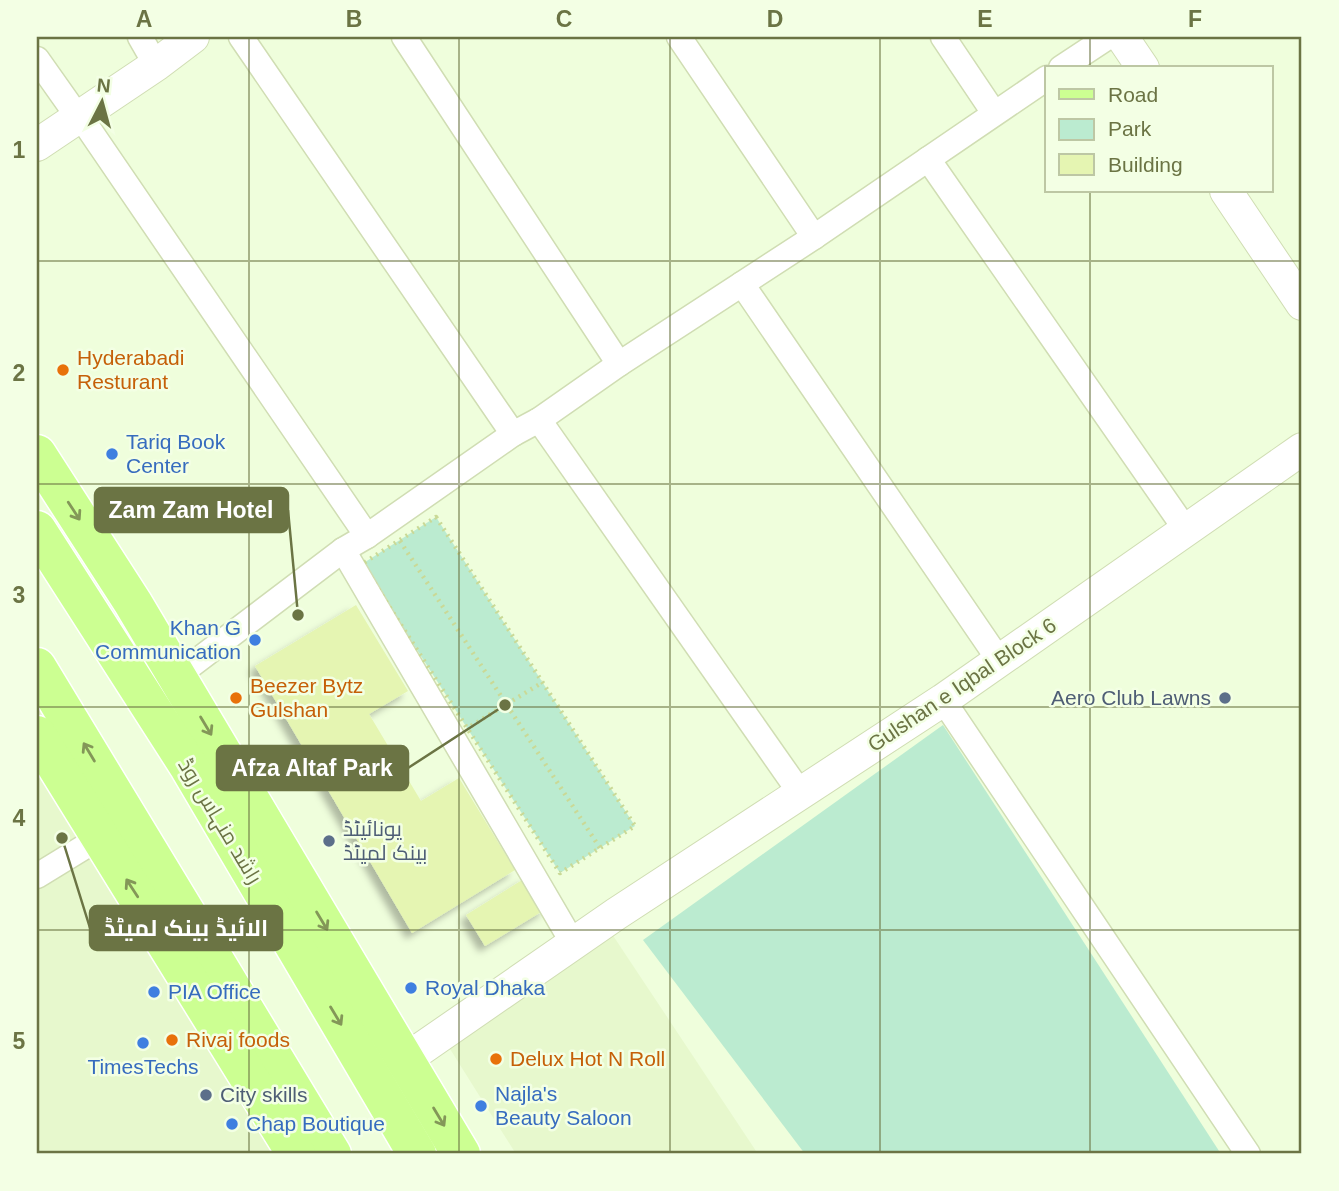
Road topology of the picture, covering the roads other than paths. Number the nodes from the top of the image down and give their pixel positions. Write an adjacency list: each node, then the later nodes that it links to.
1 (140, 37): 10 (street)
2 (193, 37): 10 (street)
3 (241, 37): 24 (street)
4 (404, 37): 22 (street)
5 (679, 37): 19 (street)
6 (943, 37): 14 (street)
7 (1108, 37): 11 (street)
8 (1122, 37): 12 (street)
9 (37, 59): 15 (street)
10 (156, 65): 15 (street)
11 (1064, 66)
12 (1142, 66)
13 (1045, 79): 14 (street)
14 (994, 113): 17 (street)
15 (79, 117): 16 (street); 29 (street)
16 (37, 145)
17 (928, 159): 19 (street); 28 (street)
18 (1227, 192): 21 (street)
19 (814, 237): 20 (street)
20 (742, 284): 22 (street); 31 (street)
21 (1302, 304)
22 (619, 364): 23 (street)
23 (539, 420): 24 (street); 36 (street)
24 (513, 433): 29 (street)
25 (1302, 449): 28 (street, Gulshan e Iqbal Block 6)
26 (37, 454): 33 (main road, one-way to 33)
27 (37, 530): 43 (main road, راشد منہاس روڈ, one-way to 43)
28 (1186, 530): 31 (street, Gulshan e Iqbal Block 6)
29 (367, 536): 30 (street)
30 (342, 550): 33 (street); 39 (street)
31 (999, 660): 34 (street, Gulshan e Iqbal Block 6)
32 (37, 667): 42 (main road, one-way to 32)
33 (177, 676): 40 (main road, one-way to 40)
34 (943, 700): 36 (street, Gulshan e Iqbal Block 6); 45 (street)
35 (37, 735): 37 (main road)
36 (800, 794): 39 (street, Gulshan e Iqbal Block 6)
37 (99, 838): 38 (street); 41 (main road, one-way to 37)
38 (37, 876)
39 (574, 945): 40 (street, Gulshan e Iqbal Block 6)
40 (405, 1060): 44 (main road, one-way to 44)
41 (296, 1154)
42 (332, 1154)
43 (417, 1154)
44 (461, 1154)
45 (1248, 1154)

